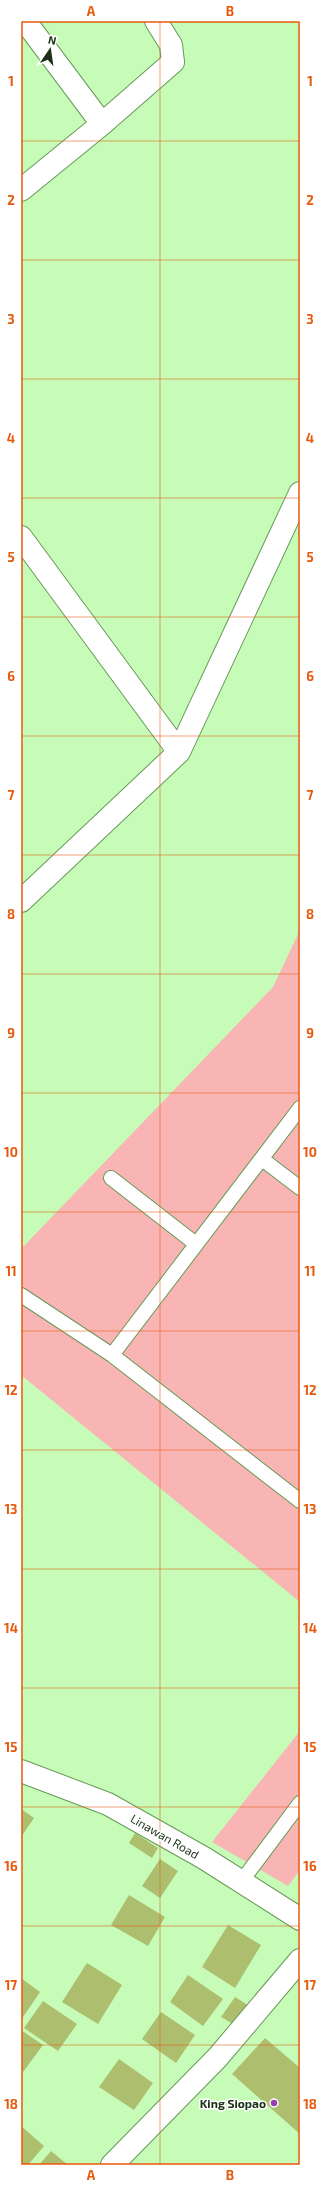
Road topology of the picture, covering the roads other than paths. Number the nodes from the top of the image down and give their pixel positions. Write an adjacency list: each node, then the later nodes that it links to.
1 (25, 21): 3 (street)
2 (156, 21): 3 (street)
3 (102, 124): 4 (street)
4 (21, 190)
5 (300, 493): 7 (street)
6 (21, 537): 7 (street)
7 (179, 752): 8 (street)
8 (21, 901)
9 (300, 1108): 10 (lane)
10 (262, 1159): 12 (lane); 13 (lane)
11 (111, 1178): 13 (lane)
12 (300, 1188)
13 (196, 1244): 15 (lane)
14 (21, 1295): 15 (lane)
15 (112, 1355): 16 (lane)
16 (300, 1501)
17 (21, 1771): 19 (street, Linawan Road)
18 (300, 1803): 19 (lane)
19 (241, 1882): 20 (street, Linawan Road)
20 (300, 1919)
21 (300, 1960): 22 (street)
22 (112, 2165)

